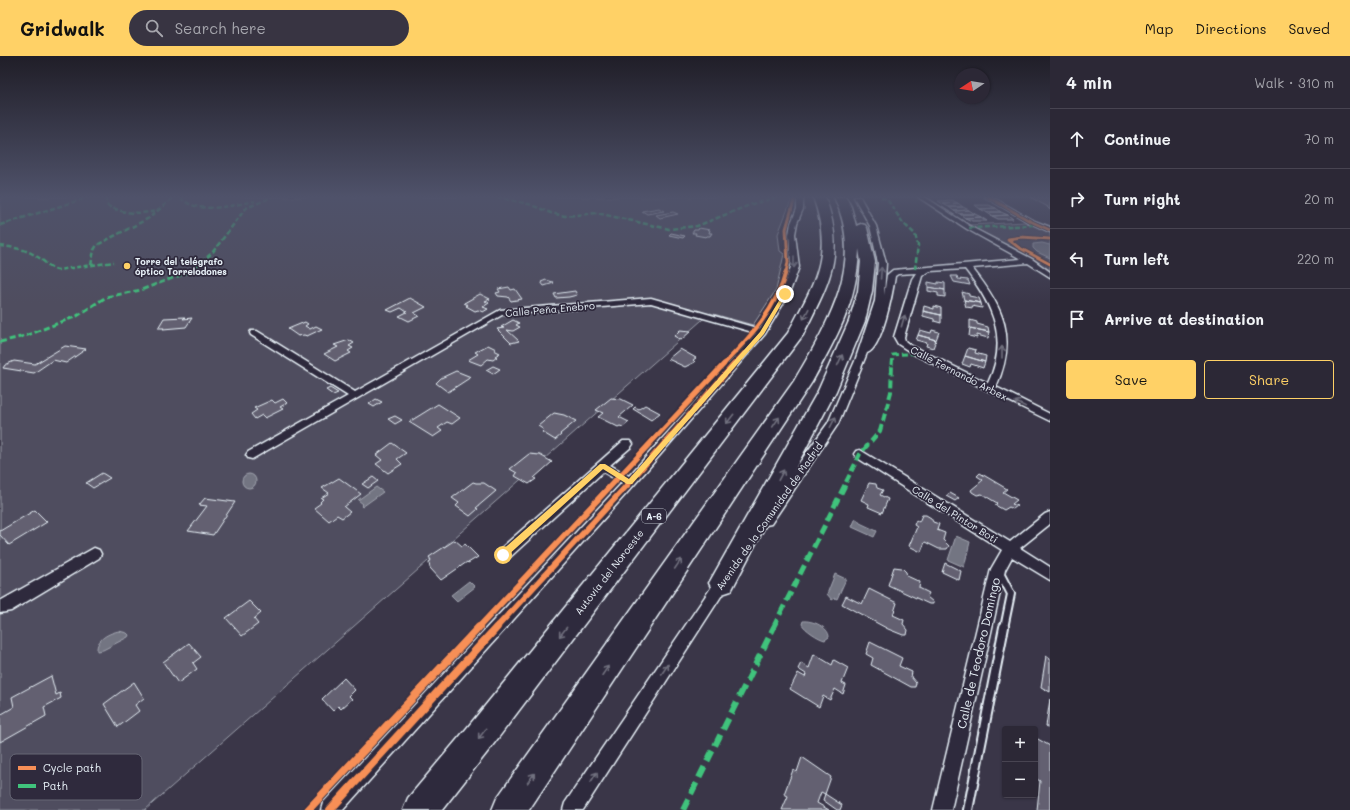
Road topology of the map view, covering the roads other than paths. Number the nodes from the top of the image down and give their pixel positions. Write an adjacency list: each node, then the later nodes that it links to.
1 (792, 232): 11 (street, one-way to 11)
2 (828, 232): 31 (highway, Autovía del Noroeste / A-6, one-way to 31)
3 (851, 232): 32 (highway, one-way to 3)
4 (862, 232): 28 (highway, one-way to 4)
5 (875, 232): 13 (street, Avenida de la Comunidad de Madrid, one-way to 5)
6 (976, 232): 7 (street)
7 (1029, 261): 8 (street); 10 (street)
8 (967, 266): 9 (street); 14 (street, one-way to 8)
9 (929, 269): 13 (street); 14 (street, Calle Fernando Arbex, one-way to 9)
10 (1050, 275)
11 (762, 332): 15 (street, Calle Peña Enebro); 21 (street)
12 (254, 333): 15 (street)
13 (860, 360): 28 (street, Avenida de la Comunidad de Madrid, one-way to 13)
14 (990, 389): 16 (street, Calle Fernando Arbex, one-way to 14)
15 (355, 396): 19 (street, Calle Peña Enebro)
16 (1050, 418)
17 (627, 444): 20 (street)
18 (860, 454): 23 (street, Calle del Pintor Boti)
19 (252, 455)
20 (602, 466): 21 (street); 25 (street)
21 (630, 482): 30 (street)
22 (1050, 517): 23 (street, Calle de Teodoro Domingo)
23 (1010, 548): 26 (street, Calle de Teodoro Domingo); 27 (street, Calle del Pintor Boti)
24 (94, 554): 29 (street)
25 (503, 555)
26 (998, 569): 34 (street, Calle de Teodoro Domingo); 35 (lane)
27 (1050, 574)
28 (722, 583): 33 (street, Avenida de la Comunidad de Madrid, one-way to 28)
29 (0, 607)
30 (330, 810)
31 (420, 810)
32 (509, 810)
33 (572, 810)
34 (942, 810)
35 (968, 810)

